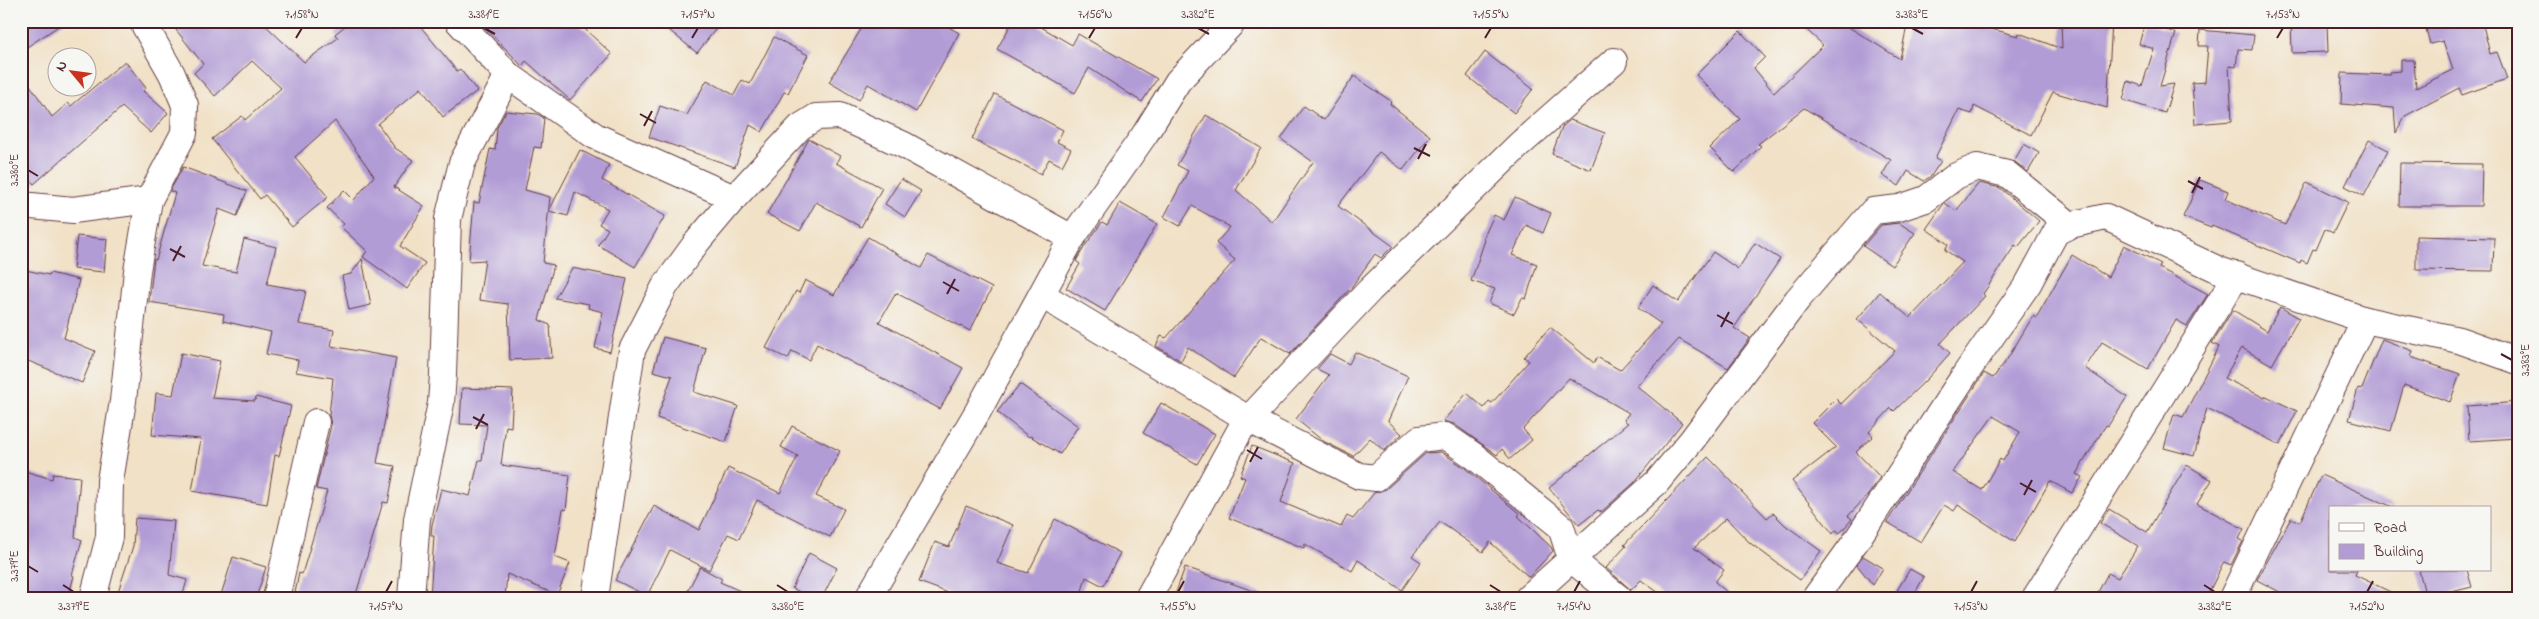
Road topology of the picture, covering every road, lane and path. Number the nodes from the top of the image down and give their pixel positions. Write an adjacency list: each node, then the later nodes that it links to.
1 (142, 21): 7 (street)
2 (458, 21): 5 (street)
3 (1234, 21): 10 (street)
4 (1614, 61): 15 (street)
5 (508, 75): 6 (street); 20 (street)
6 (734, 198): 10 (street); 21 (street)
7 (149, 200): 8 (street); 18 (street)
8 (21, 205)
9 (2070, 225): 11 (street); 17 (street); 26 (street)
10 (1072, 238): 12 (street)
11 (2237, 275): 13 (street); 27 (street)
12 (1042, 295): 15 (street); 22 (street)
13 (2365, 320): 14 (street); 28 (street)
14 (2518, 361)
15 (1248, 419): 17 (street); 23 (street)
16 (316, 422): 19 (street)
17 (1571, 559): 24 (street); 25 (street)
18 (93, 598)
19 (276, 598)
20 (411, 598)
21 (595, 598)
22 (868, 598)
23 (1148, 598)
24 (1528, 598)
25 (1619, 598)
26 (1815, 598)
27 (2035, 598)
28 (2232, 598)

